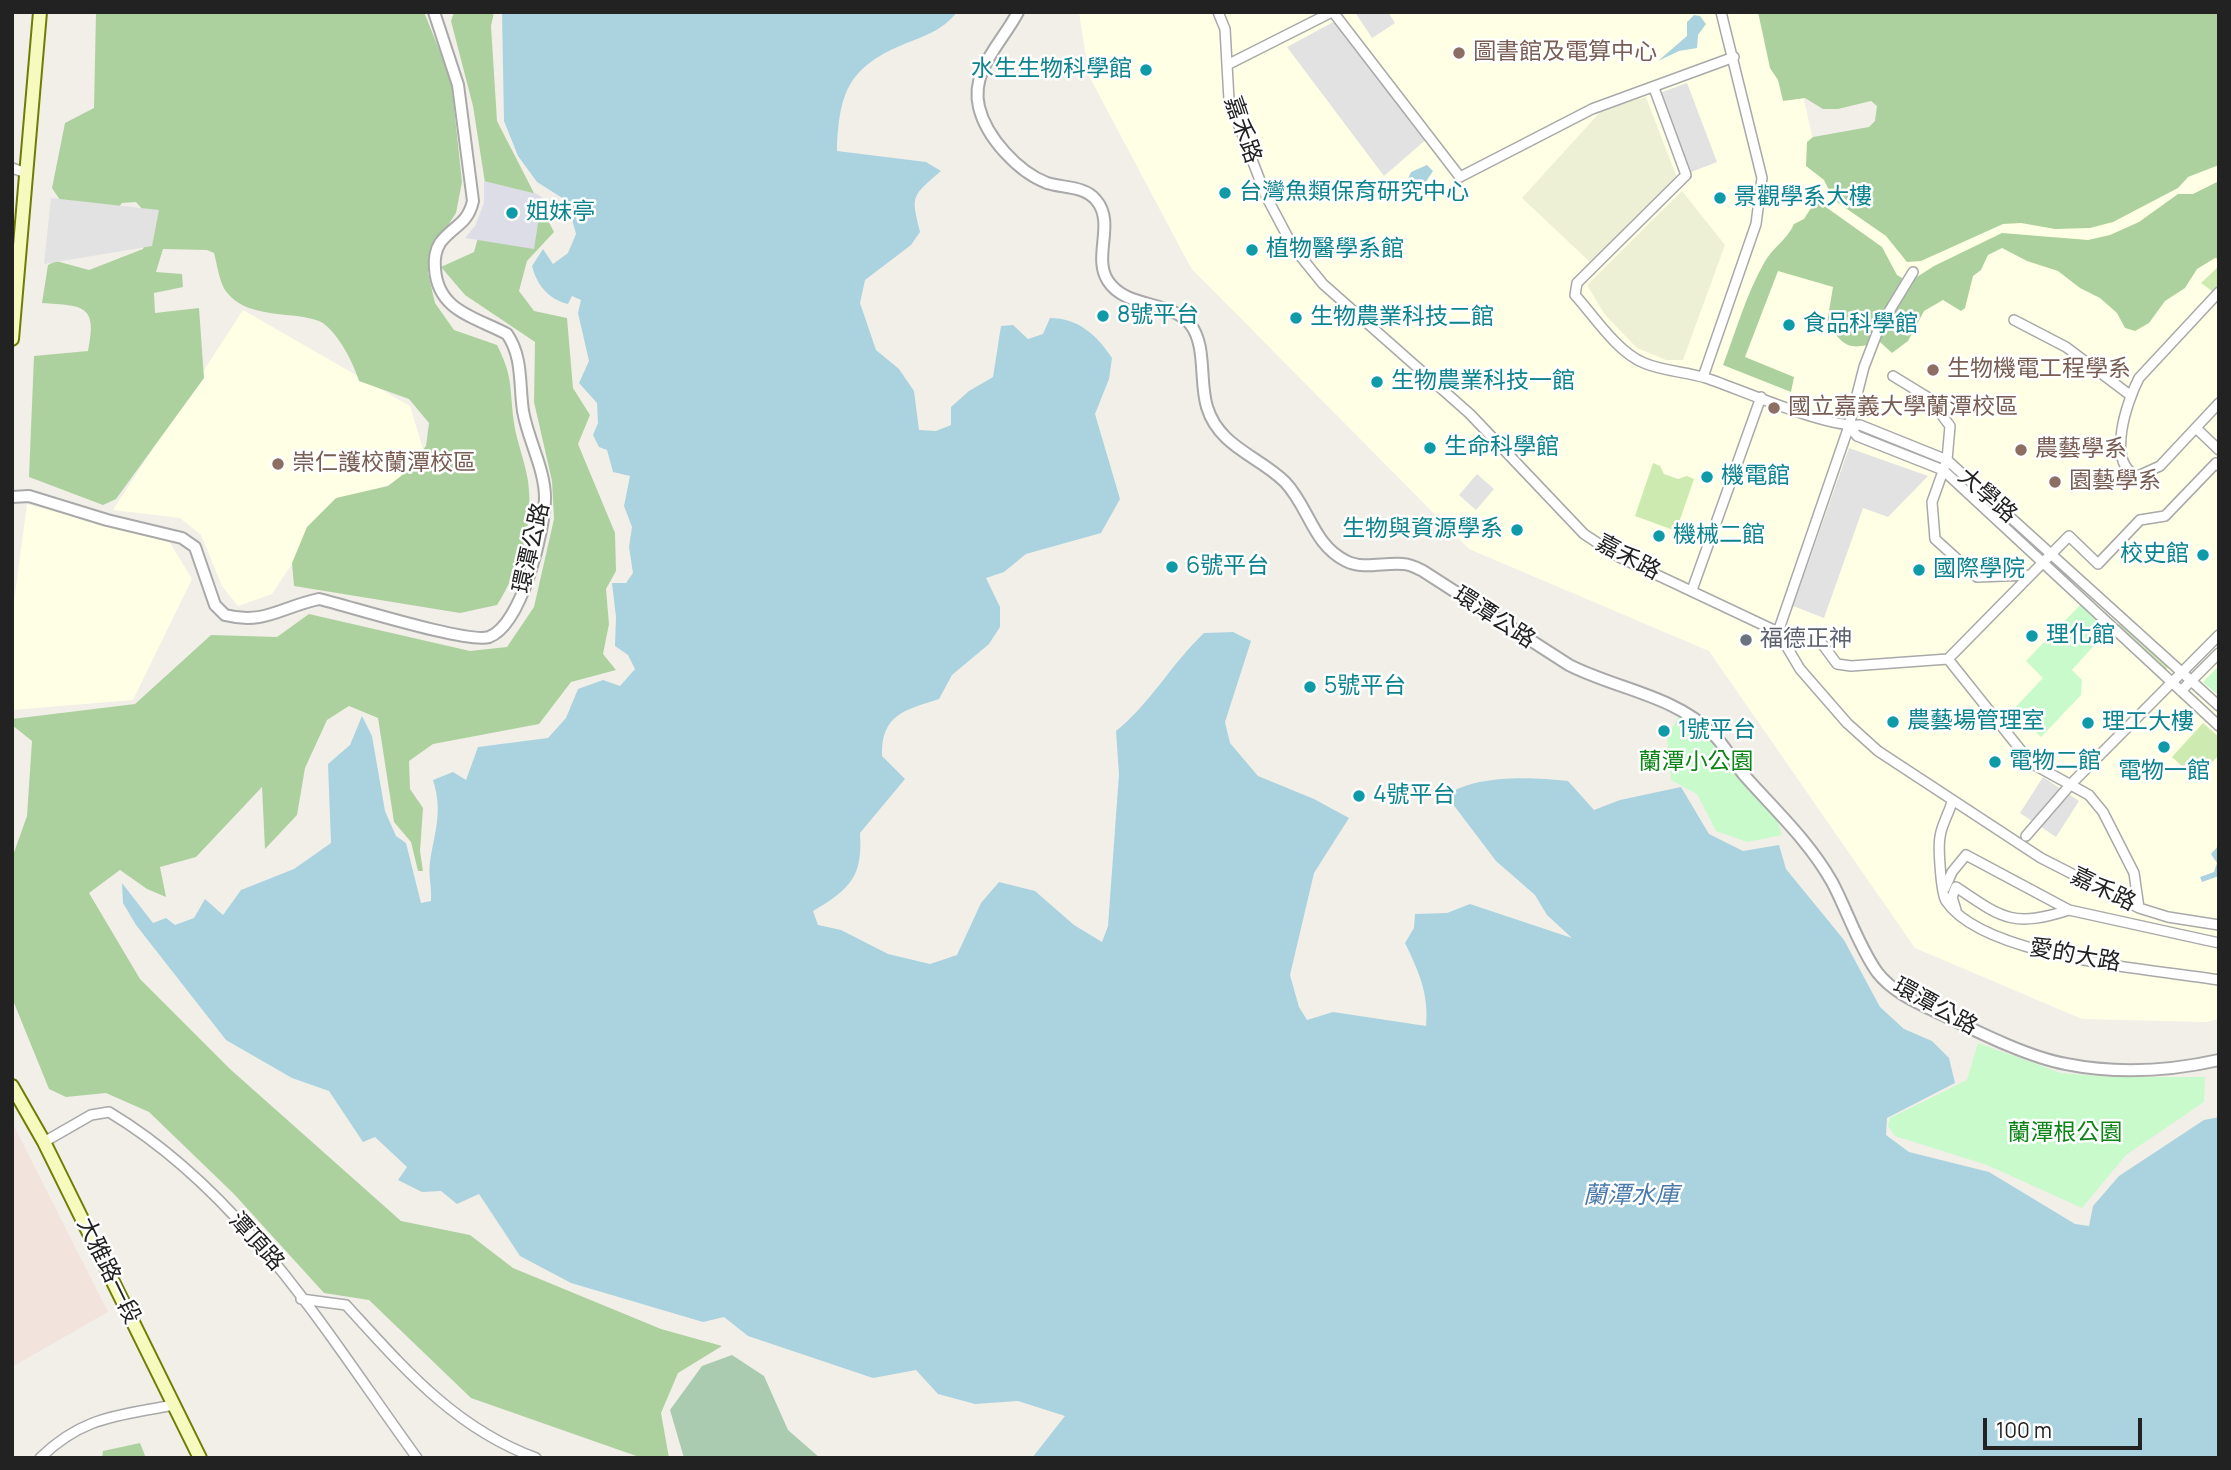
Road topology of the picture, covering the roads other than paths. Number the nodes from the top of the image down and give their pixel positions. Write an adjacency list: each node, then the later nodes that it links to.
1 (40, 12): 11 (main road)
2 (434, 12): 27 (street, 環潭公路)
3 (1018, 12): 53 (street, 環潭公路)
4 (1218, 12): 8 (street, 嘉禾路)
5 (1332, 12): 8 (street); 9 (street)
6 (1721, 12): 7 (street)
7 (1734, 57): 9 (street); 17 (street)
8 (1229, 64): 31 (street, 嘉禾路)
9 (1654, 88): 17 (street, 大學路)
10 (12, 169): 11 (street)
11 (26, 173): 15 (main road)
12 (1913, 272): 21 (street)
13 (2217, 297): 18 (street)
14 (2014, 320): 18 (street)
15 (12, 340)
16 (1893, 376): 24 (street)
17 (1703, 377): 19 (street, 大學路)
18 (2130, 395): 22 (street)
19 (1761, 397): 21 (street, 大學路); 31 (street)
20 (2219, 403): 22 (street)
21 (1849, 426): 24 (street, 大學路); 26 (street); 32 (street)
22 (2196, 428): 23 (street)
23 (2219, 450)
24 (1947, 460): 26 (street); 28 (street, 大學路)
25 (2219, 466): 28 (street)
26 (1943, 470): 29 (street); 30 (street)
27 (12, 496)
28 (2052, 553): 29 (street); 37 (street, 大學路)
29 (2043, 562): 30 (street); 39 (street)
30 (2030, 575): 36 (street)
31 (1692, 590): 32 (street, 嘉禾路)
32 (1778, 632): 34 (street, 嘉禾路)
33 (2219, 635): 37 (street)
34 (1784, 645): 36 (street); 44 (street, 嘉禾路)
35 (2219, 653): 38 (street)
36 (1948, 659): 43 (street)
37 (2183, 672): 38 (street, 大學路); 39 (street)
38 (2192, 680): 40 (street); 41 (street, 大學路)
39 (2172, 683): 40 (street); 43 (street)
40 (2181, 691): 42 (street)
41 (2219, 706)
42 (2219, 726)
43 (2071, 784): 45 (street); 47 (street)
44 (1952, 802): 46 (street); 47 (street, 嘉禾路)
45 (2026, 836)
46 (1944, 898): 48 (street); 49 (street, 愛的大路)
47 (2139, 908): 50 (street, 嘉禾路)
48 (2069, 911): 49 (street); 51 (street)
49 (1958, 914): 52 (street, 愛的大路)
50 (2219, 925)
51 (2219, 943)
52 (2219, 980)
53 (2219, 1060)
54 (12, 1086): 55 (main road, 大雅路一段)
55 (44, 1142): 56 (street, 潭頂路); 57 (main road, 大雅路一段)
56 (301, 1299): 60 (street, 潭頂路); 61 (street)
57 (173, 1405): 58 (street); 59 (main road, 大雅路一段)
58 (40, 1458)
59 (201, 1458)
60 (417, 1458)
61 (536, 1458)

